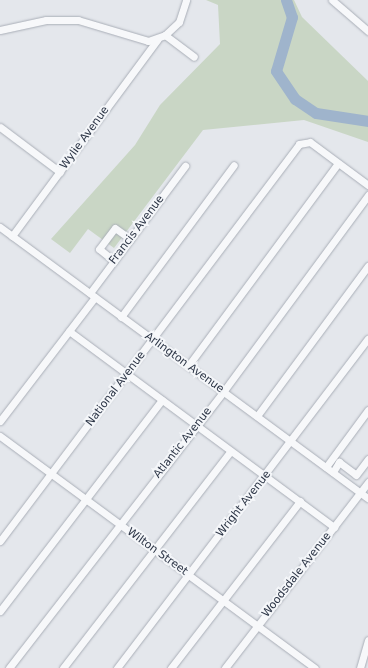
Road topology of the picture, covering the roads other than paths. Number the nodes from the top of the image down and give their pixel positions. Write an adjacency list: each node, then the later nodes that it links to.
1 (186, 0): 5 (street)
2 (332, 0): 4 (street)
3 (0, 30): 6 (street)
4 (368, 31)
5 (165, 35): 6 (street); 7 (street)
6 (158, 39): 12 (street, Wylie Avenue)
7 (194, 57)
8 (0, 127): 12 (street)
9 (338, 163): 13 (street); 24 (street, National Avenue); 25 (street)
10 (234, 165): 21 (street)
11 (185, 166): 17 (street, Francis Avenue)
12 (60, 172): 16 (street, Wylie Avenue)
13 (368, 185)
14 (368, 195): 27 (street, Atlantic Avenue)
15 (0, 227): 16 (street, Arlington Avenue)
16 (12, 236): 20 (street, Arlington Avenue)
17 (130, 239): 18 (street, Francis Avenue); 18 (street)
18 (114, 261): 20 (street, Francis Avenue)
19 (368, 266): 30 (street)
20 (92, 295): 21 (street, Arlington Avenue); 22 (street, Francis Avenue)
21 (121, 317): 24 (street, Arlington Avenue)
22 (69, 332): 26 (street); 31 (street, Francis Avenue)
23 (368, 339): 34 (street, Wright Avenue)
24 (153, 340): 25 (street, Arlington Avenue); 26 (street, National Avenue)
25 (188, 366): 27 (street, Arlington Avenue)
26 (127, 374): 28 (street); 39 (street, National Avenue)
27 (223, 392): 30 (street, Arlington Avenue); 32 (street, Atlantic Avenue)
28 (162, 400): 32 (street); 44 (street)
29 (368, 410): 37 (street)
30 (257, 416): 34 (street, Arlington Avenue)
31 (0, 421)
32 (197, 426): 35 (street); 46 (street, Atlantic Avenue)
33 (0, 436): 39 (street, Wilton Street)
34 (292, 442): 37 (street, Arlington Avenue); 40 (street, Wright Avenue)
35 (231, 451): 40 (street); 49 (street)
36 (368, 459): 38 (street)
37 (326, 467): 38 (street, Arlington Avenue)
38 (332, 472): 42 (street, Arlington Avenue)
39 (51, 474): 44 (street, Wilton Street); 48 (street, National Avenue)
40 (266, 476): 45 (street); 50 (street, Wright Avenue)
41 (368, 482): 42 (street, Woodsdale Avenue)
42 (360, 492): 43 (street, Arlington Avenue); 47 (street, Woodsdale Avenue)
43 (368, 498)
44 (86, 500): 46 (street, Wilton Street); 52 (street)
45 (300, 501): 47 (street); 51 (street)
46 (120, 524): 49 (street, Wilton Street); 55 (street, Atlantic Avenue)
47 (334, 527): 53 (street, Woodsdale Avenue)
48 (0, 541)
49 (154, 550): 50 (street, Wilton Street); 56 (street)
50 (189, 575): 51 (street, Wilton Street); 57 (street, Wright Avenue)
51 (223, 601): 53 (street, Wilton Street); 58 (street)
52 (0, 612)
53 (257, 626): 59 (street, Woodsdale Avenue); 60 (street, Wilton Street)
54 (368, 640): 61 (street)
55 (9, 668)
56 (63, 668)
57 (117, 668)
58 (171, 668)
59 (225, 668)
60 (315, 668)
61 (360, 668)

